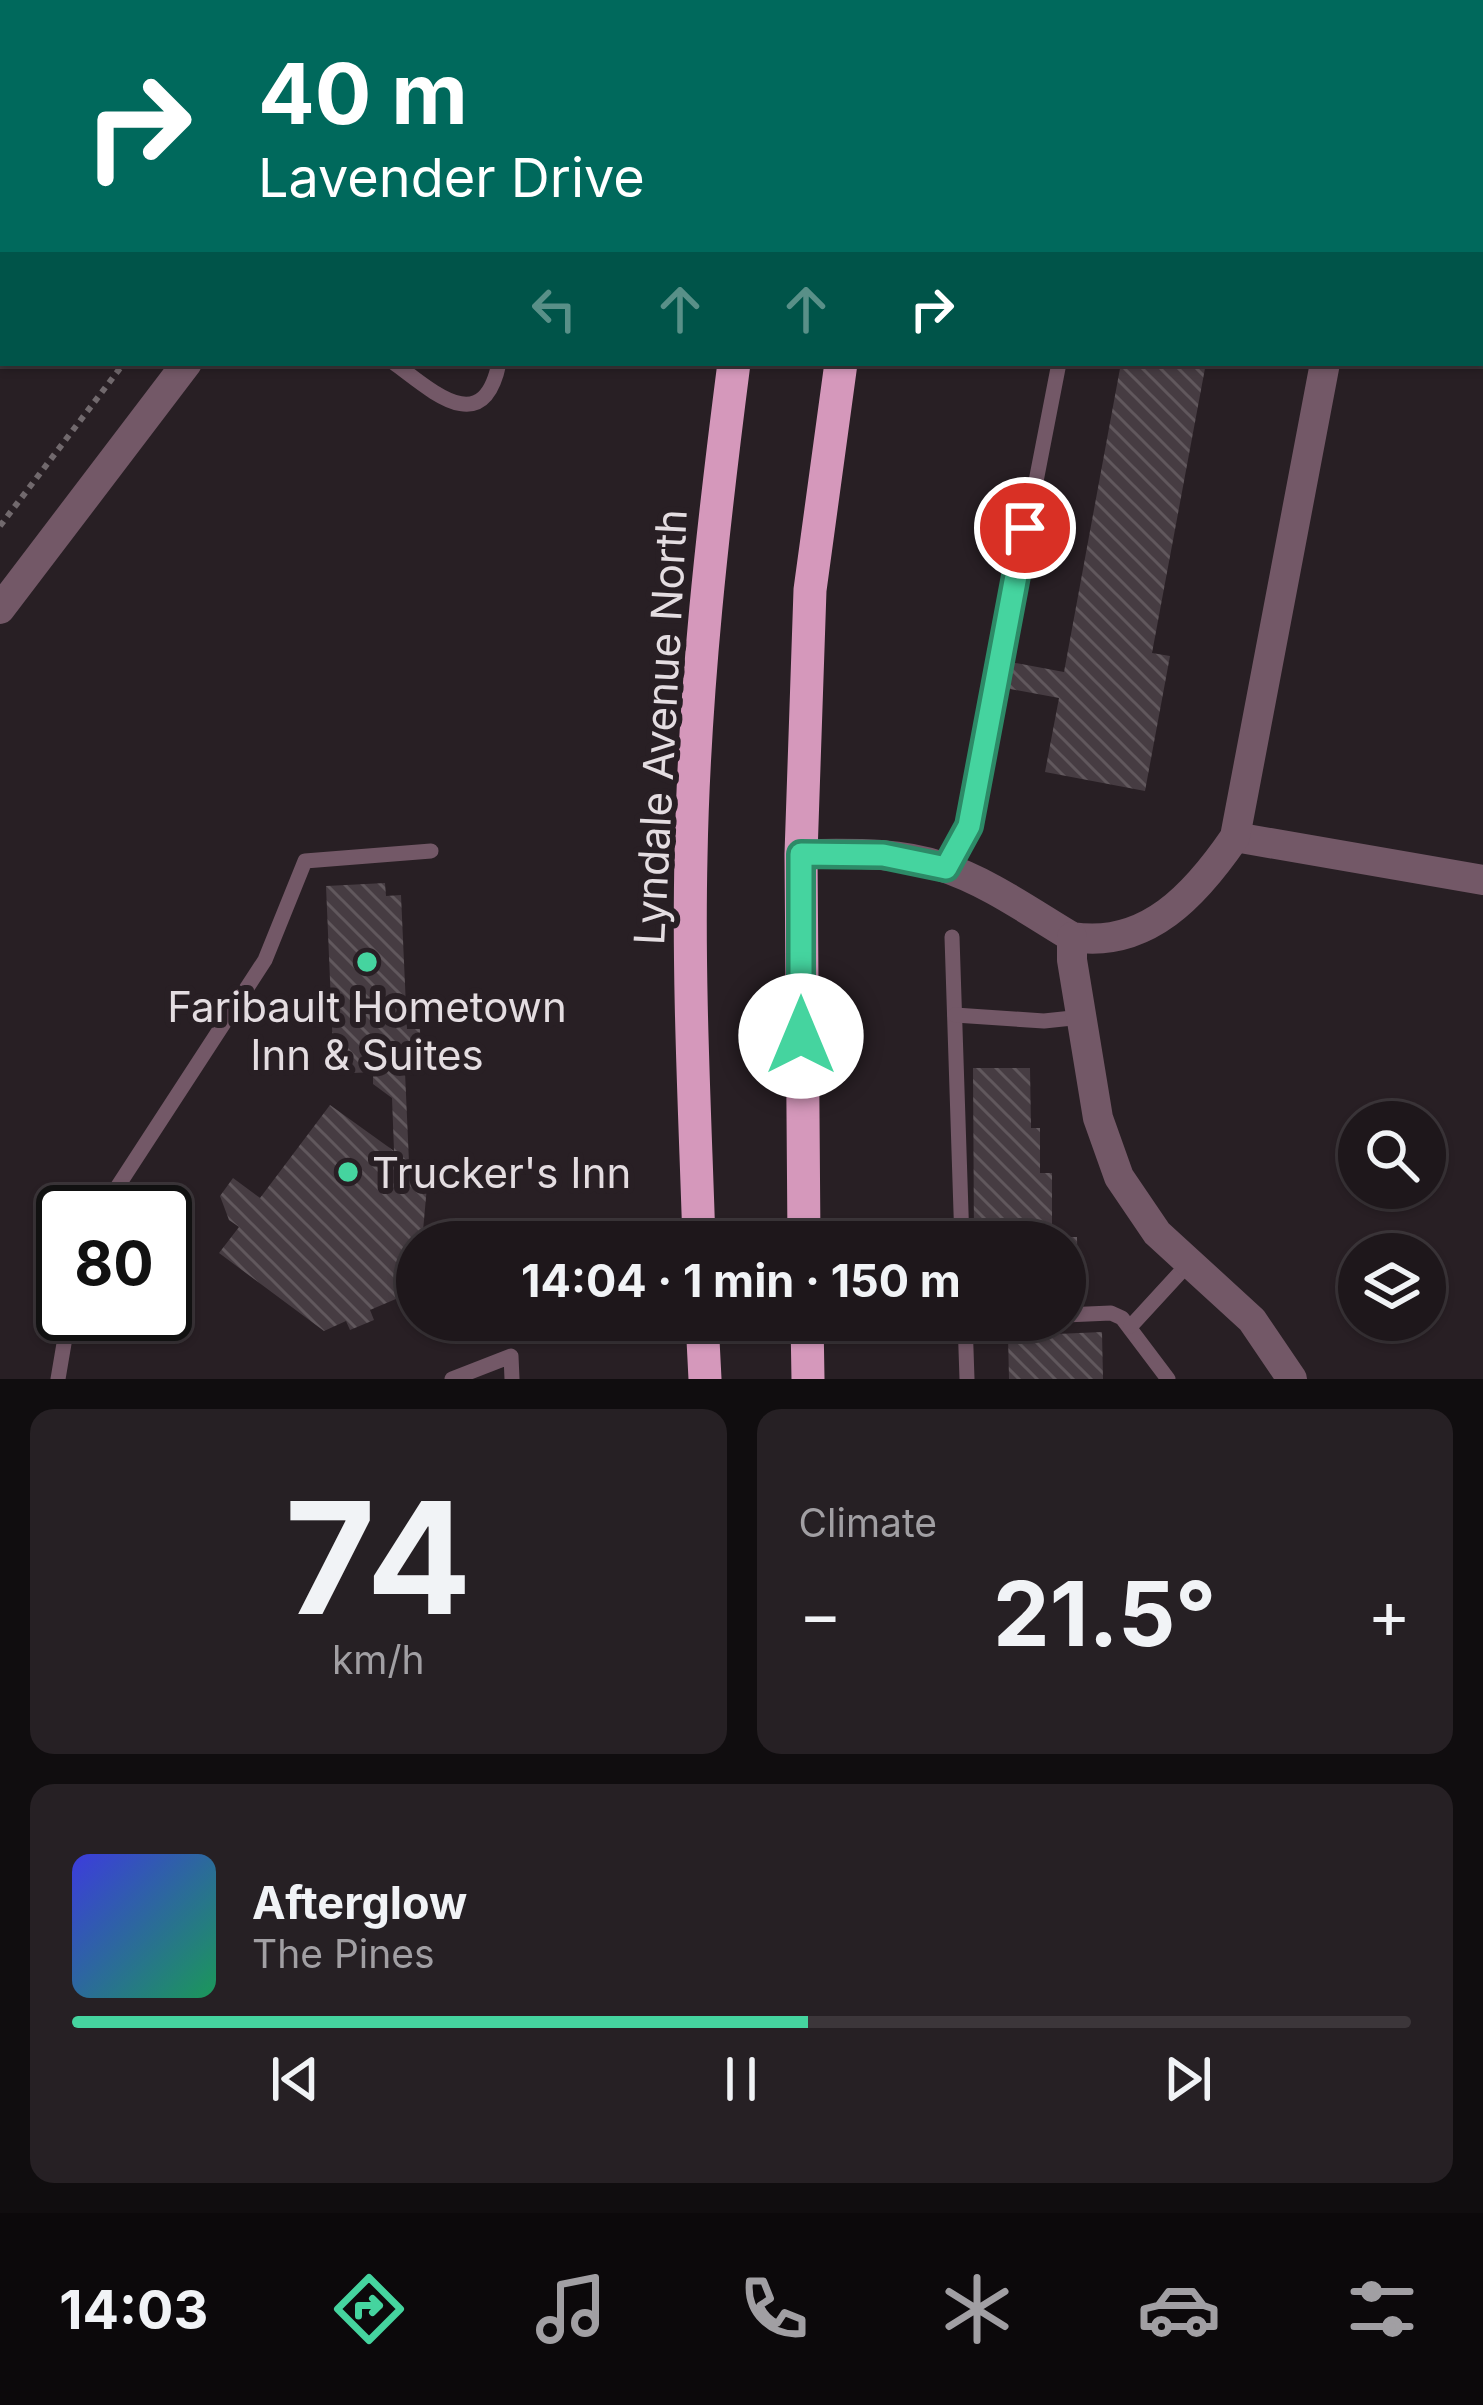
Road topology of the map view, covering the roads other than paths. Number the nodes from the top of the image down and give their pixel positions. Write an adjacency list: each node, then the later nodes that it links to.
1 (185, 366): 8 (street)
2 (398, 366): 3 (lane)
3 (498, 366)
4 (734, 366): 19 (highway, Lyndale Avenue North)
5 (841, 366): 11 (highway)
6 (1058, 366): 12 (lane)
7 (1323, 366): 9 (street)
8 (0, 609)
9 (1235, 837): 13 (street); 15 (street)
10 (430, 851): 18 (lane)
11 (801, 854): 12 (street); 20 (highway)
12 (946, 868): 15 (street)
13 (1483, 880)
14 (952, 937): 16 (lane)
15 (1072, 937): 17 (street)
16 (955, 1015): 17 (lane); 21 (lane)
17 (1082, 1017): 22 (street)
18 (119, 1185)
19 (698, 1221)
20 (804, 1221)
21 (961, 1221)
22 (1188, 1264): 24 (lane); 36 (street)
23 (1086, 1314): 24 (lane)
24 (1131, 1326): 35 (lane)
25 (65, 1341): 29 (lane)
26 (703, 1341): 32 (highway)
27 (807, 1341): 33 (highway)
28 (966, 1341): 34 (lane)
29 (59, 1378)
30 (452, 1379): 31 (lane)
31 (512, 1379)
32 (705, 1379)
33 (808, 1379)
34 (967, 1379)
35 (1168, 1379)
36 (1292, 1379)

